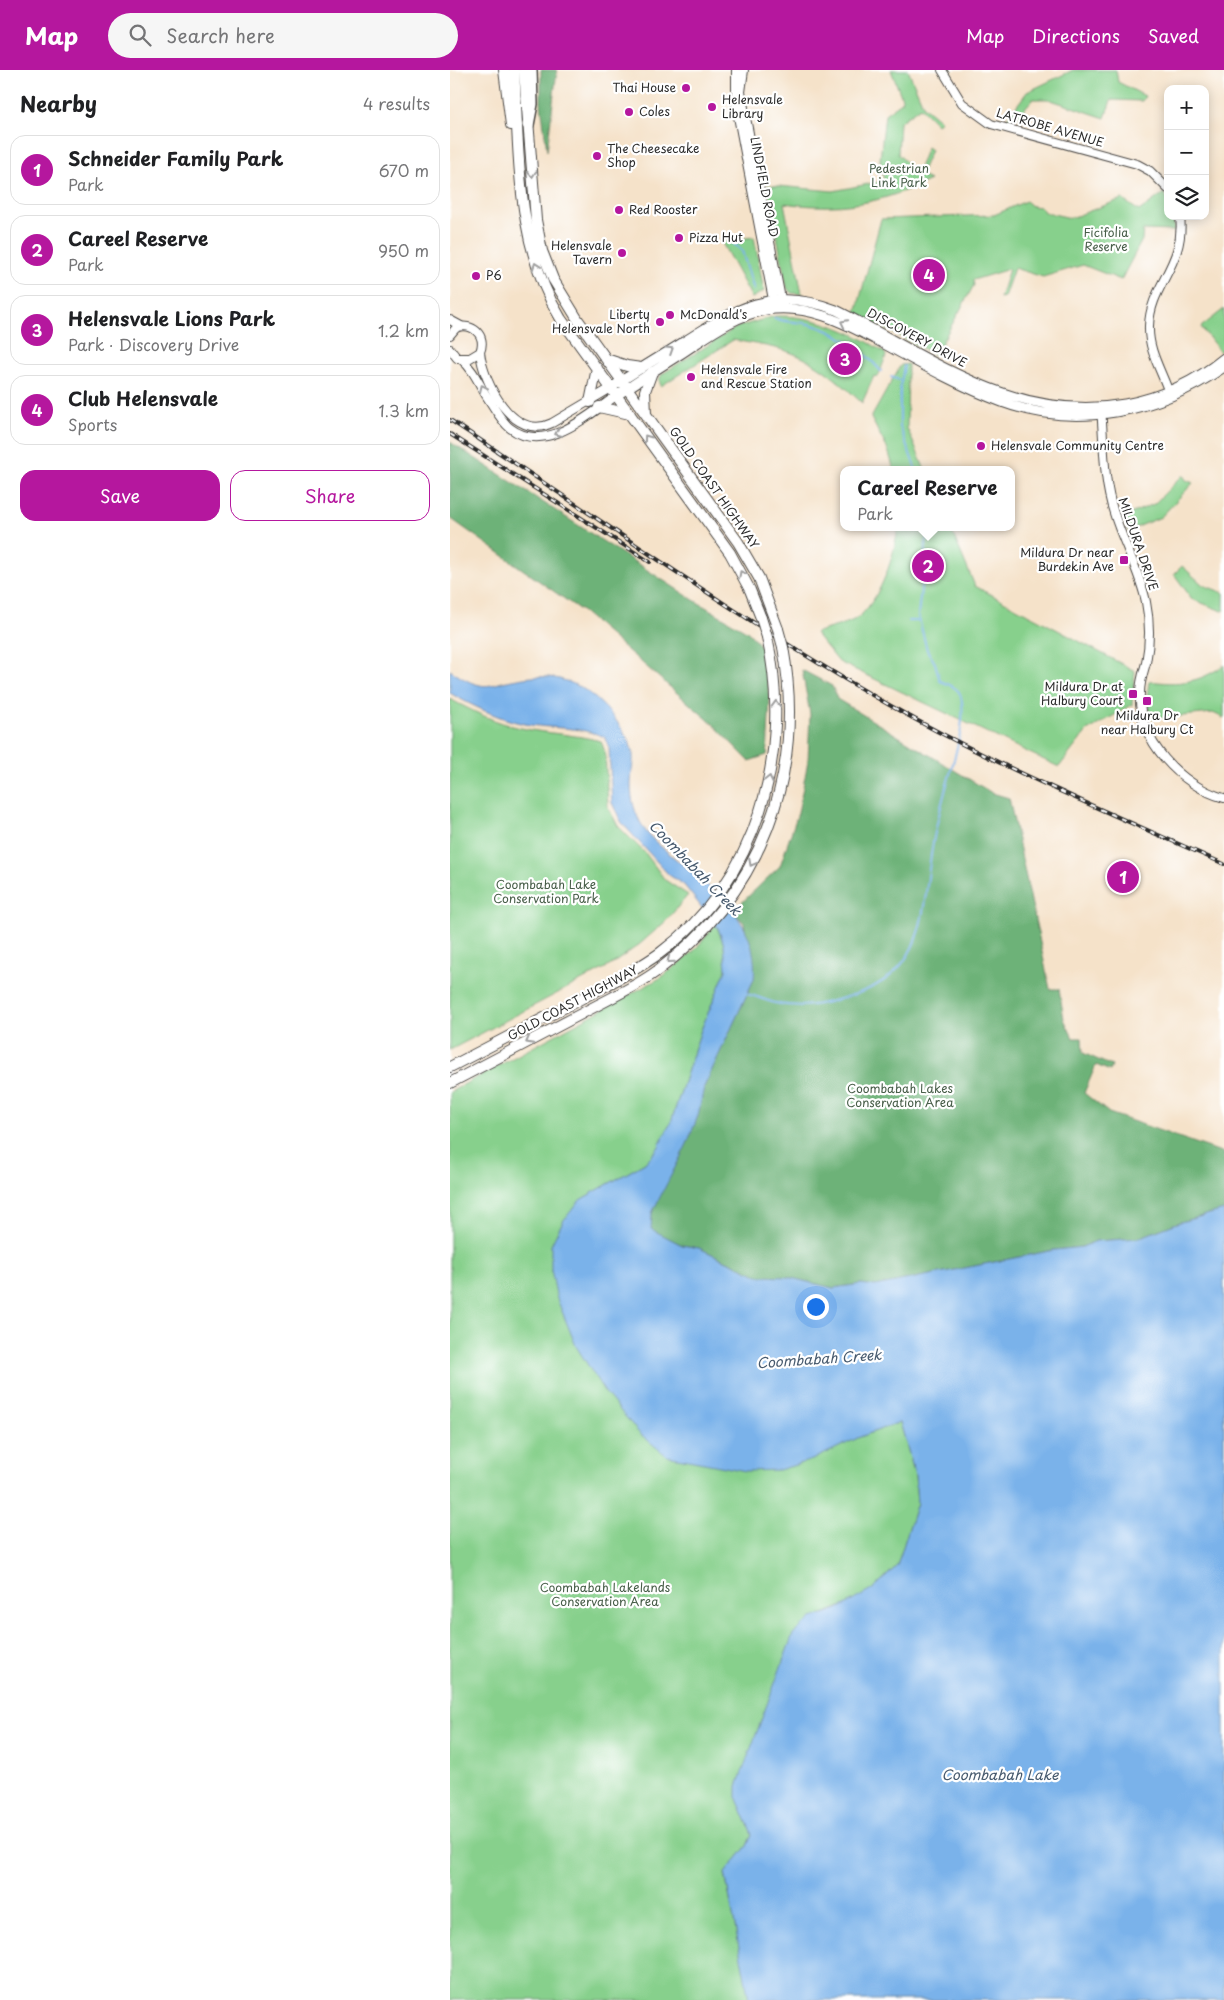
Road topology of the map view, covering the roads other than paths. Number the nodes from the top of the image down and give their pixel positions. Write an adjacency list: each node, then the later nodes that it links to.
1 (504, 70): 9 (highway)
2 (514, 70): 9 (highway, GOLD COAST HIGHWAY)
3 (524, 70): 8 (highway, GOLD COAST HIGHWAY)
4 (531, 70): 8 (highway)
5 (736, 70): 12 (street, LINDFIELD ROAD)
6 (744, 70): 12 (street, LINDFIELD ROAD)
7 (942, 70): 10 (street, LATROBE AVENUE)
8 (528, 125): 20 (highway, GOLD COAST HIGHWAY, one-way to 20)
9 (519, 139): 22 (highway, GOLD COAST HIGHWAY, one-way to 9)
10 (1164, 185)
11 (1180, 220): 28 (street)
12 (778, 304): 23 (main road, DISCOVERY DRIVE, one-way to 12); 24 (main road, DISCOVERY DRIVE); 30 (main road, DISCOVERY DRIVE)
13 (450, 320): 14 (street)
14 (461, 326): 15 (street); 17 (street)
15 (450, 335)
16 (450, 349): 19 (street)
17 (480, 352): 19 (street); 29 (street)
18 (1224, 358): 28 (main road, DISCOVERY DRIVE)
19 (461, 359): 29 (street, one-way to 19)
20 (606, 359): 23 (highway); 26 (highway, GOLD COAST HIGHWAY)
21 (1224, 367): 25 (main road, DISCOVERY DRIVE)
22 (597, 368): 27 (highway, GOLD COAST HIGHWAY); 29 (highway)
23 (641, 368): 26 (main road, DISCOVERY DRIVE)
24 (652, 372): 26 (main road, DISCOVERY DRIVE); 32 (highway)
25 (1219, 373): 28 (main road, DISCOVERY DRIVE)
26 (625, 384): 27 (main road); 32 (highway, GOLD COAST HIGHWAY)
27 (613, 392): 29 (street); 31 (highway, GOLD COAST HIGHWAY)
28 (1170, 394): 30 (main road, DISCOVERY DRIVE)
29 (595, 404): 31 (highway)
30 (1101, 411): 33 (street, MILDURA DRIVE)
31 (630, 414): 34 (highway, GOLD COAST HIGHWAY, one-way to 31, bridge)
32 (646, 414): 35 (highway, GOLD COAST HIGHWAY, one-way to 35, bridge)
33 (1224, 798)
34 (450, 1067)
35 (450, 1082)

